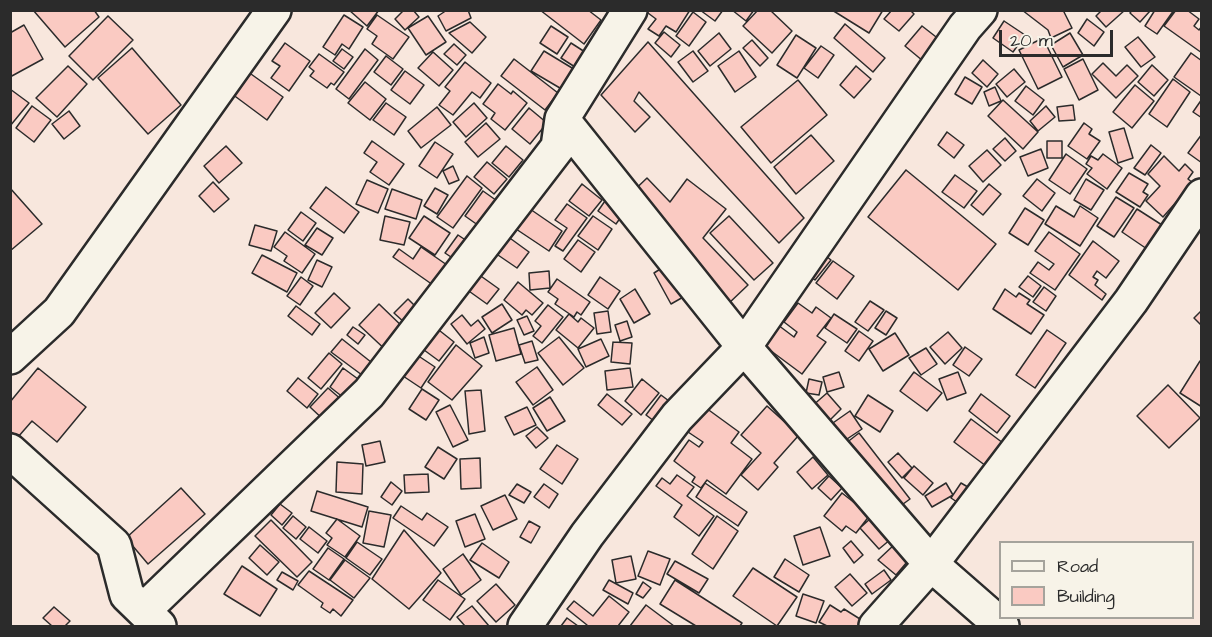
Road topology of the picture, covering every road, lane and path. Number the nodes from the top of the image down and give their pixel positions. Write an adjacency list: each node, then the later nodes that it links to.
1 (274, 10): 7 (street)
2 (630, 10): 4 (street)
3 (980, 10): 6 (street)
4 (562, 119): 6 (street); 10 (street)
5 (1202, 196): 9 (street)
6 (744, 347): 9 (street); 11 (street)
7 (10, 357)
8 (10, 452): 10 (street)
9 (931, 564): 12 (street); 13 (street)
10 (152, 618)
11 (525, 627)
12 (876, 627)
13 (1002, 627)

